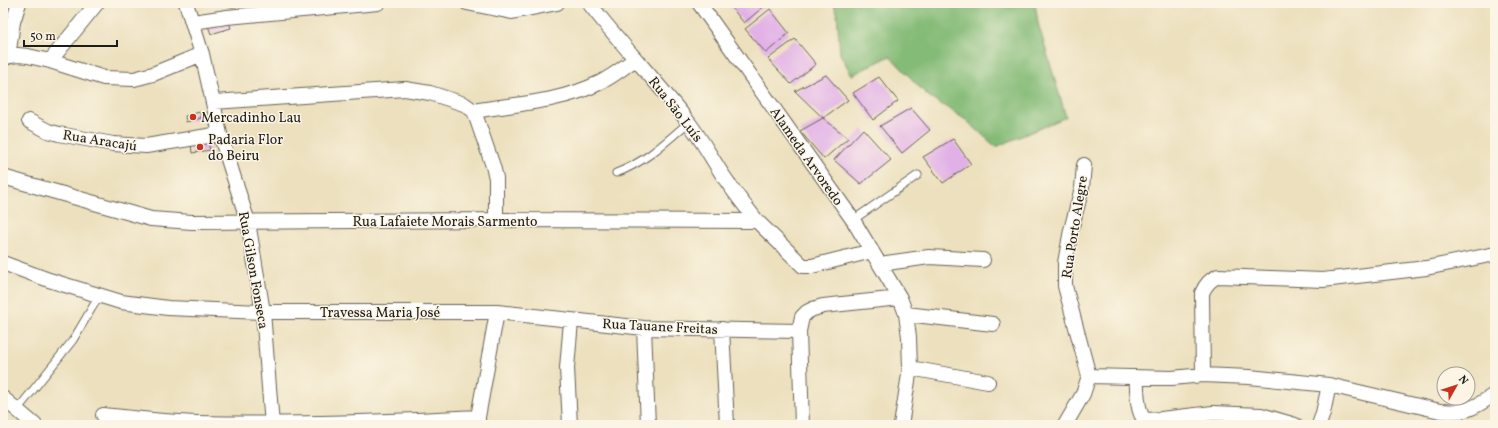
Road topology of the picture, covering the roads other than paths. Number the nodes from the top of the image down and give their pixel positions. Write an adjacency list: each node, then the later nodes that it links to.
1 (19, 3): 11 (street)
2 (97, 3): 13 (street)
3 (186, 3): 9 (street, Rua Gilson Fonseca)
4 (378, 3): 9 (street)
5 (467, 3): 6 (street)
6 (557, 3)
7 (590, 3): 12 (street, Rua São Luís)
8 (699, 3): 25 (street, Alameda Arvoredo)
9 (193, 22): 10 (street, Rua Gilson Fonseca)
10 (202, 54): 13 (street); 14 (street, Rua Gilson Fonseca)
11 (6, 57): 13 (street)
12 (635, 59): 15 (street); 17 (street, Rua São Luís)
13 (50, 61)
14 (214, 102): 15 (street); 18 (street, Rua Gilson Fonseca)
15 (474, 111): 23 (street)
16 (29, 121): 18 (street, Rua Aracajú)
17 (689, 122): 20 (lane); 24 (street, Rua São Luís)
18 (220, 134): 26 (street, Rua Gilson Fonseca)
19 (1084, 165): 44 (street, Rua Porto Alegre)
20 (616, 173)
21 (918, 175): 25 (lane)
22 (3, 177): 26 (street, Rua Lafaiete Morais Sarmento)
23 (496, 220): 24 (street, Rua Lafaiete Morais Sarmento); 26 (street, Rua Lafaiete Morais Sarmento)
24 (757, 220): 27 (street)
25 (853, 220): 27 (street, Alameda Arvoredo)
26 (248, 222): 34 (street, Rua Gilson Fonseca)
27 (872, 251): 31 (street, Alameda Arvoredo)
28 (1495, 254): 43 (street)
29 (983, 260): 31 (street)
30 (3, 263): 32 (street, Travessa Maria José)
31 (880, 264): 33 (street, Alameda Arvoredo)
32 (99, 296): 34 (street, Travessa Maria José); 50 (lane)
33 (900, 298): 36 (street, Alameda Arvoredo); 41 (street)
34 (263, 312): 35 (street, Travessa Maria José); 55 (street, Rua Gilson Fonseca)
35 (497, 312): 37 (street, Rua Tauane Freitas); 52 (street)
36 (906, 314): 38 (street); 42 (street, Alameda Arvoredo)
37 (571, 321): 39 (street, Rua Tauane Freitas); 58 (street)
38 (993, 324)
39 (644, 328): 40 (street, Rua Tauane Freitas); 59 (street)
40 (722, 329): 41 (street, Rua Tauane Freitas); 60 (street)
41 (799, 331): 61 (street)
42 (910, 368): 46 (street); 62 (street, Alameda Arvoredo)
43 (1203, 375): 45 (street); 47 (street)
44 (1089, 376): 45 (street); 53 (street)
45 (1136, 377): 63 (street)
46 (988, 382)
47 (1328, 385): 48 (street); 64 (street)
48 (1495, 394)
49 (3, 398): 50 (street)
50 (17, 410): 57 (street)
51 (103, 415): 54 (street)
52 (478, 421): 56 (street)
53 (1066, 422)
54 (195, 424): 55 (street)
55 (272, 424): 56 (street)
56 (375, 424)
57 (35, 425)
58 (570, 425)
59 (648, 425)
60 (727, 425)
61 (802, 425)
62 (901, 425)
63 (1295, 425)
64 (1319, 425)

